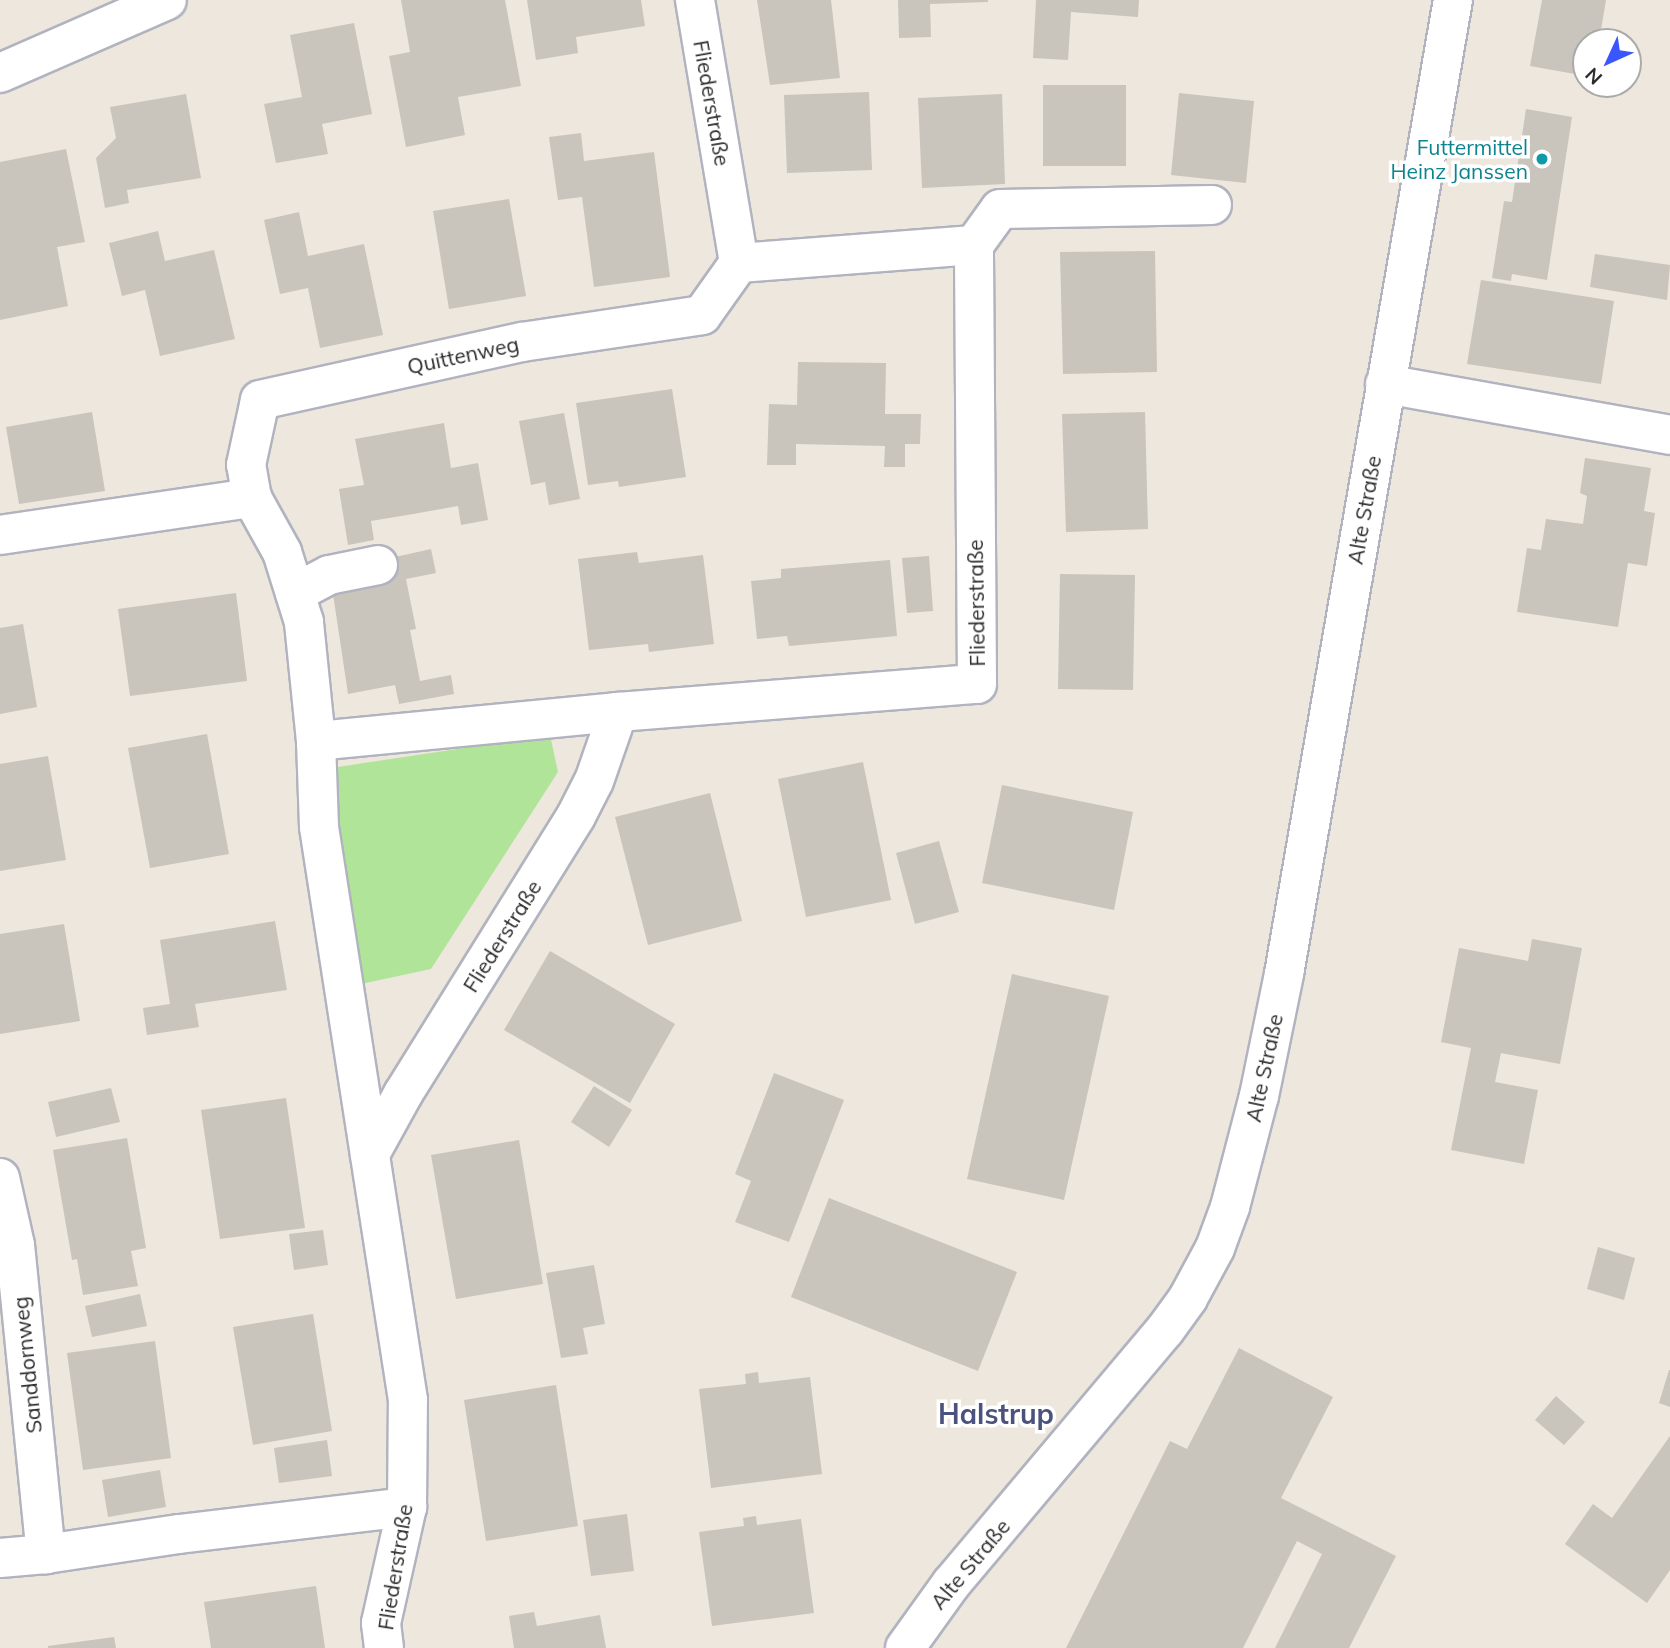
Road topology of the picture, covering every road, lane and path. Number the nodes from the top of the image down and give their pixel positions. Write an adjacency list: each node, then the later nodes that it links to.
1 (167, 0): 4 (street)
2 (695, 0): 7 (street, Fliederstraße)
3 (1453, 0): 8 (street, Alte Straße)
4 (0, 73)
5 (1212, 205): 6 (street)
6 (974, 245): 7 (street); 14 (street, Fliederstraße)
7 (739, 263): 10 (street, Quittenweg)
8 (1385, 384): 9 (street); 23 (street, Alte Straße)
9 (1670, 435)
10 (253, 498): 11 (street); 13 (street, Quittenweg)
11 (0, 535)
12 (379, 565): 13 (street)
13 (295, 593): 15 (street, Quittenweg)
14 (618, 712): 15 (street, Fliederstraße); 17 (street, Fliederstraße)
15 (316, 741): 16 (street, Quittenweg)
16 (319, 827): 17 (street, Fliederstraße)
17 (370, 1154): 19 (street, Fliederstraße)
18 (0, 1178): 20 (street, Sanddornweg)
19 (407, 1507): 20 (street); 22 (street, Fliederstraße)
20 (46, 1554): 21 (street)
21 (0, 1558)
22 (384, 1648)
23 (905, 1648)

